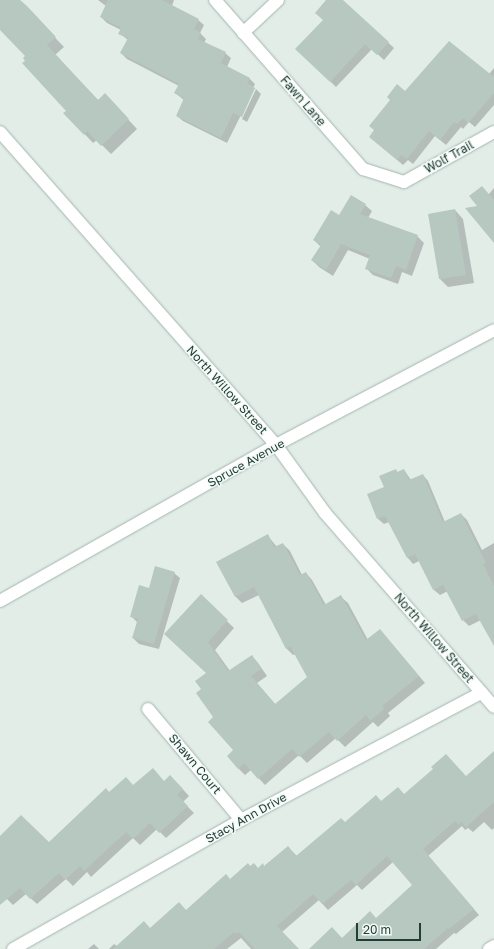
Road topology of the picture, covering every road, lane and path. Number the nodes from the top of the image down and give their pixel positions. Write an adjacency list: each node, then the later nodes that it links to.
1 (215, 0): 3 (street, Fawn Lane)
2 (278, 0): 3 (street)
3 (243, 33): 6 (street, Fawn Lane)
4 (0, 132): 8 (street, North Willow Street)
5 (494, 132): 6 (street, Wolf Trail)
6 (404, 182)
7 (494, 330): 8 (street, Spruce Avenue)
8 (276, 445): 9 (street, Spruce Avenue); 10 (street, North Willow Street)
9 (0, 601)
10 (481, 693): 11 (street, North Willow Street); 13 (street, Stacy Ann Drive)
11 (494, 707)
12 (148, 709): 13 (street, Shawn Court)
13 (242, 820): 15 (street, Stacy Ann Drive)
14 (494, 946): 16 (street)
15 (13, 949)
16 (489, 949)

